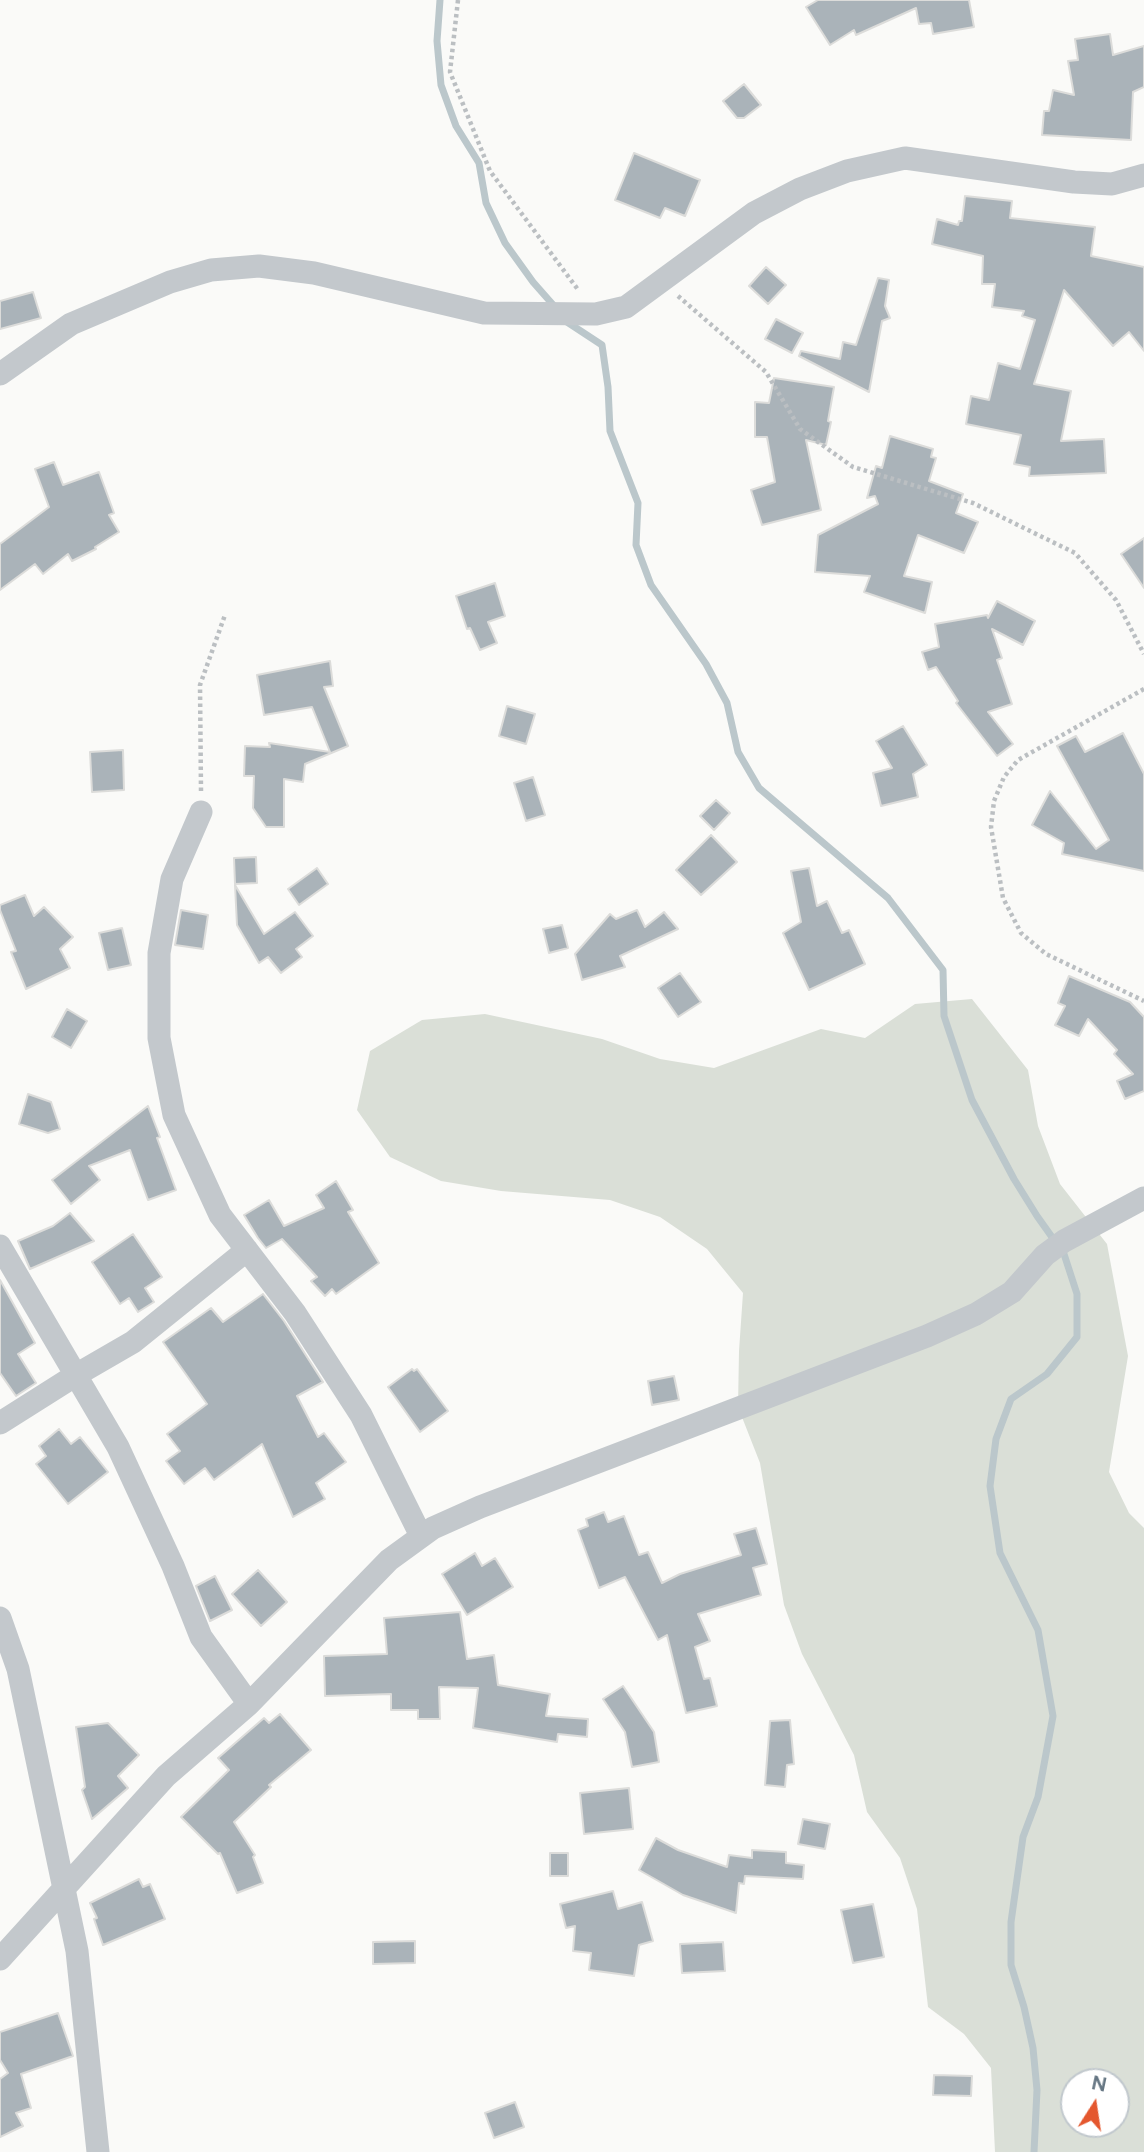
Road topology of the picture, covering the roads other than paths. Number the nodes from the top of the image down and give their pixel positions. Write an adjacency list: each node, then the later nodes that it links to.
1 (1144, 175): 2 (street)
2 (0, 373)
3 (201, 812): 6 (street)
4 (1144, 1198): 9 (street)
5 (0, 1246): 7 (street)
6 (247, 1250): 7 (street); 9 (street)
7 (76, 1375): 8 (street); 11 (street)
8 (0, 1423)
9 (421, 1536): 11 (street)
10 (0, 1618): 12 (street)
11 (249, 1704): 12 (street)
12 (64, 1891): 13 (street); 14 (street)
13 (0, 1959)
14 (98, 2152)

